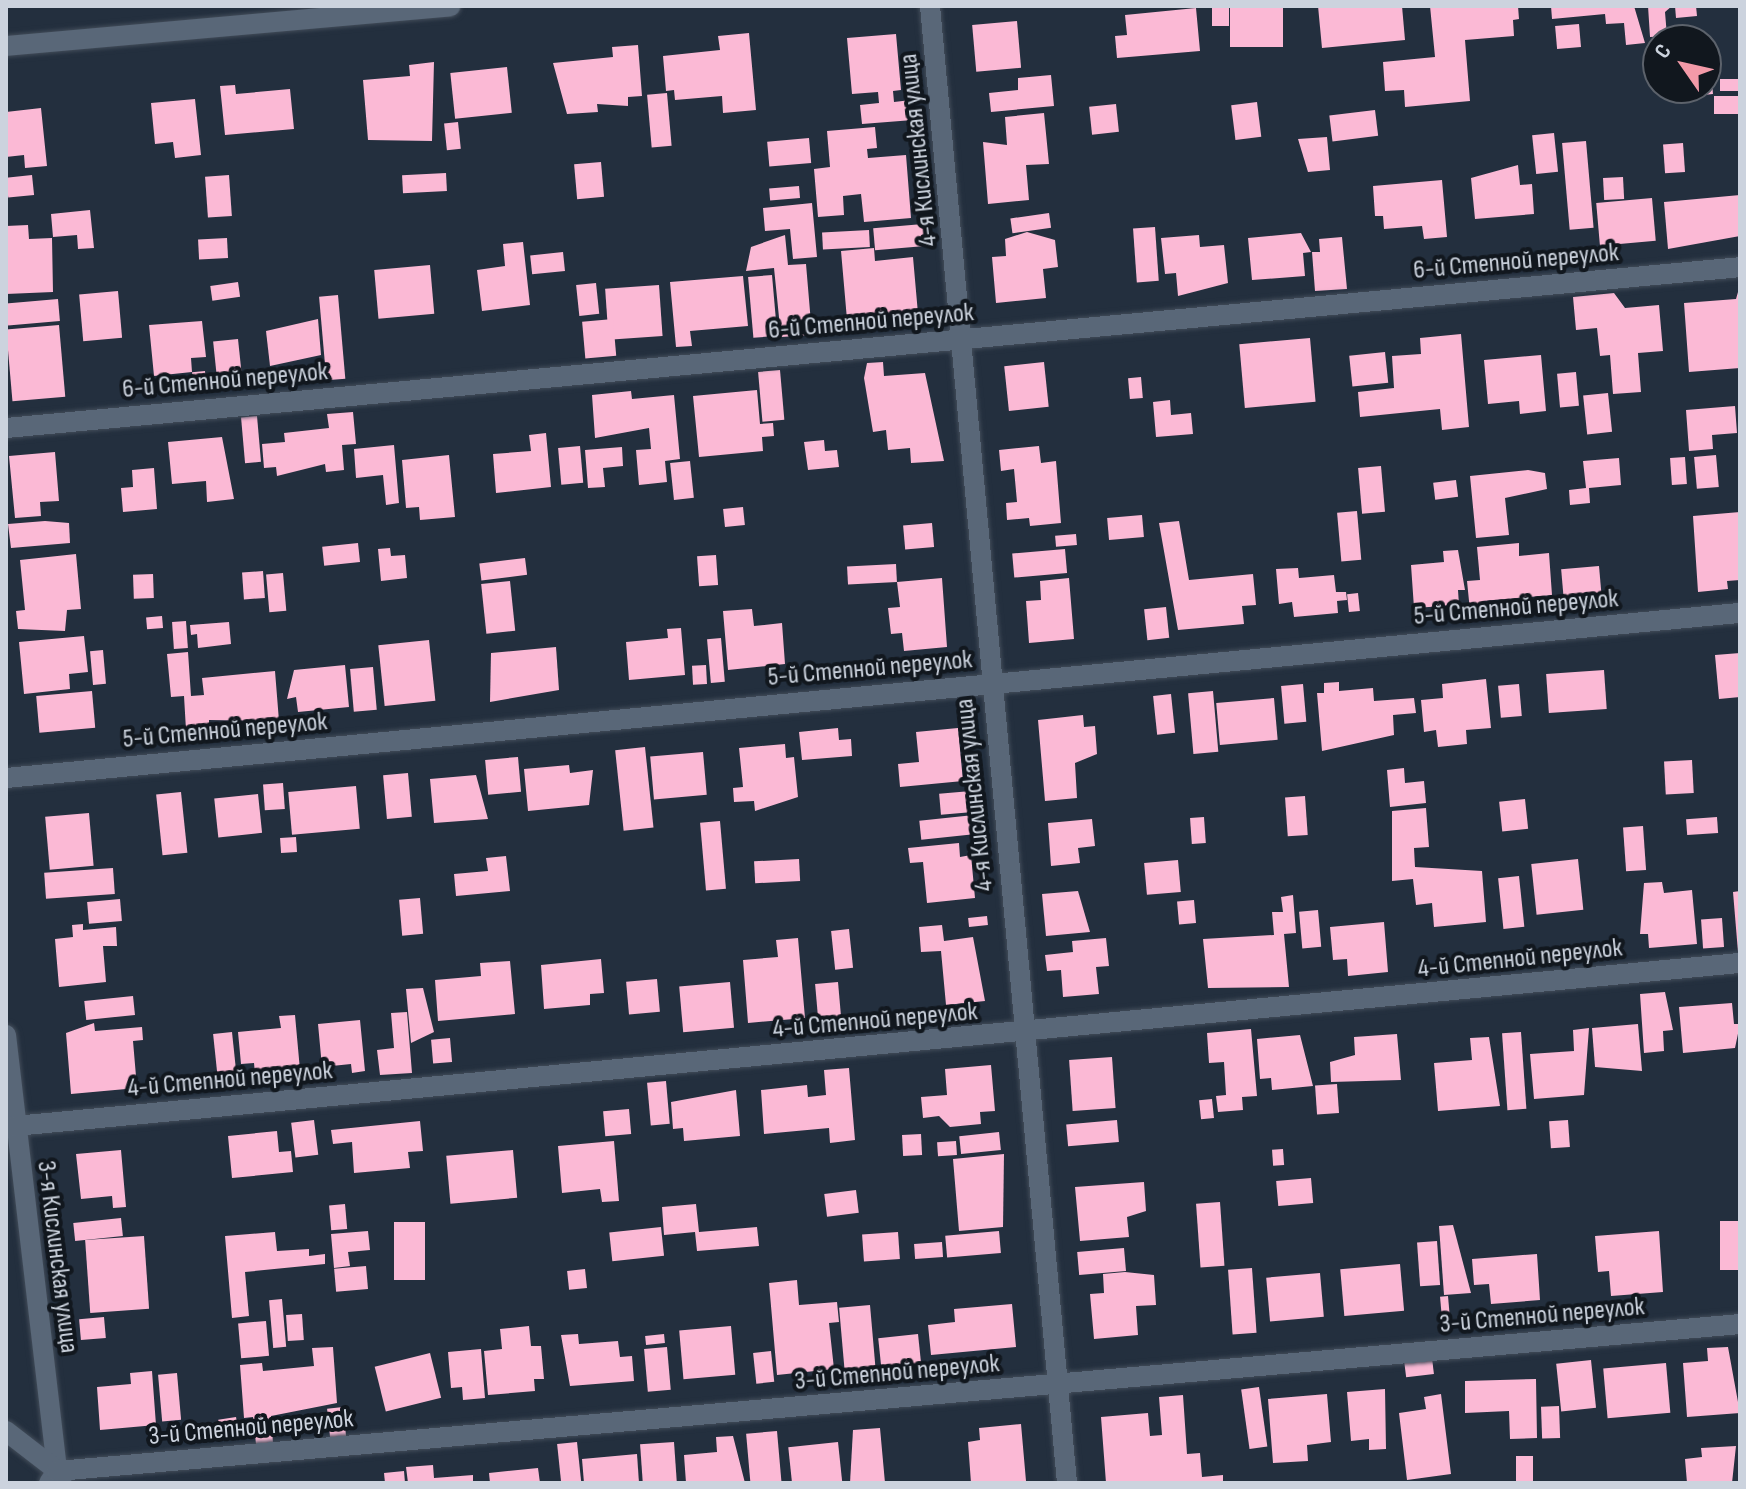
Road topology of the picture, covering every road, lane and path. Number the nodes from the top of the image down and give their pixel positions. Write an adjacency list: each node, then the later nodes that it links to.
1 (450, 6): 3 (street)
2 (930, 6): 5 (street, 4-я Кислинская улица)
3 (6, 46)
4 (1740, 267): 5 (street, 6-й Степной переулок)
5 (965, 339): 6 (street, 6-й Степной переулок); 8 (street, 4-я Кислинская улица)
6 (6, 428)
7 (1740, 613): 8 (street, 5-й Степной переулок)
8 (989, 684): 9 (street, 5-й Степной переулок); 11 (street, 4-я Кислинская улица)
9 (6, 778)
10 (1740, 963): 11 (street, 4-й Степной переулок)
11 (1027, 1033): 13 (street, 4-й Степной переулок); 15 (street, 4-я Кислинская улица)
12 (6, 1035): 13 (street, 3-я Кислинская улица)
13 (15, 1126): 17 (street, 3-я Кислинская улица)
14 (1740, 1324): 15 (street, 3-й Степной переулок)
15 (1060, 1385): 17 (street, 3-й Степной переулок); 18 (street, 4-я Кислинская улица)
16 (6, 1431): 17 (street)
17 (60, 1479)
18 (1067, 1483)

